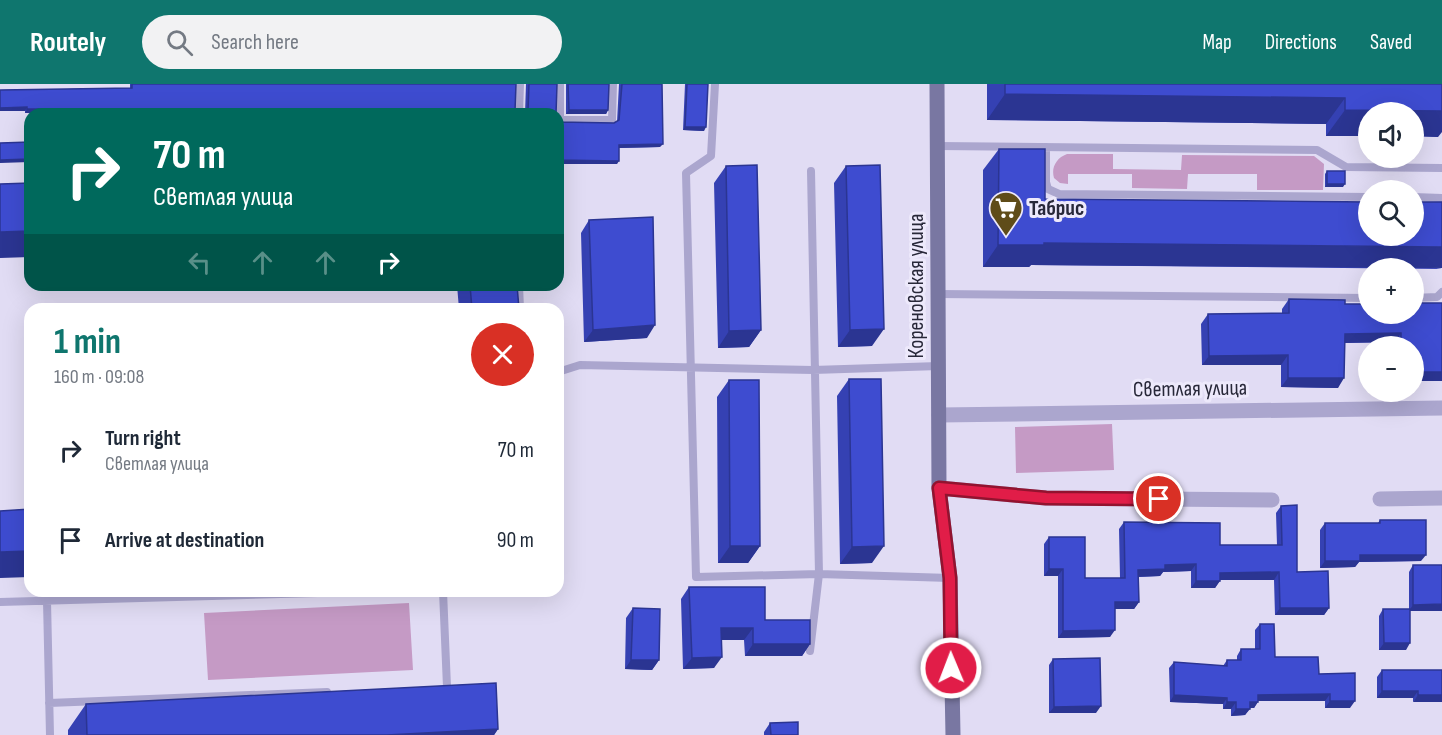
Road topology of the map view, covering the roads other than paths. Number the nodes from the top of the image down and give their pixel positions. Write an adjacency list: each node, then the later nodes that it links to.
1 (520, 84): 6 (lane)
2 (560, 84): 7 (lane)
3 (613, 84): 8 (lane)
4 (715, 84): 21 (lane)
5 (937, 84): 9 (street, Кореновская улица)
6 (519, 108)
7 (560, 108)
8 (564, 120)
9 (938, 146): 10 (lane); 17 (street, Кореновская улица)
10 (1046, 147): 11 (lane); 13 (lane)
11 (1442, 168)
12 (811, 171): 23 (lane)
13 (1358, 197)
14 (1424, 197): 15 (lane)
15 (1442, 198)
16 (1442, 292): 19 (lane)
17 (938, 294): 18 (lane); 20 (street, Кореновская улица)
18 (1358, 298)
19 (1424, 298)
20 (939, 366): 23 (lane); 25 (street, Кореновская улица)
21 (691, 367): 22 (lane); 23 (lane); 30 (lane)
22 (564, 370)
23 (813, 370): 30 (lane)
24 (1442, 408): 25 (street, Светлая улица)
25 (939, 415): 26 (street, Кореновская улица)
26 (939, 488): 29 (street); 31 (street, Кореновская улица)
27 (1442, 498): 28 (street)
28 (1380, 499)
29 (1272, 501)
30 (819, 574): 31 (lane); 36 (lane)
31 (950, 578): 43 (street, Кореновская улица)
32 (184, 597): 34 (lane)
33 (443, 597): 38 (lane)
34 (47, 601): 35 (lane); 41 (lane)
35 (0, 602)
36 (810, 651)
37 (435, 687): 38 (lane)
38 (447, 687): 39 (lane)
39 (459, 687)
40 (342, 691): 41 (lane)
41 (49, 703): 42 (lane)
42 (50, 735)
43 (953, 735)

